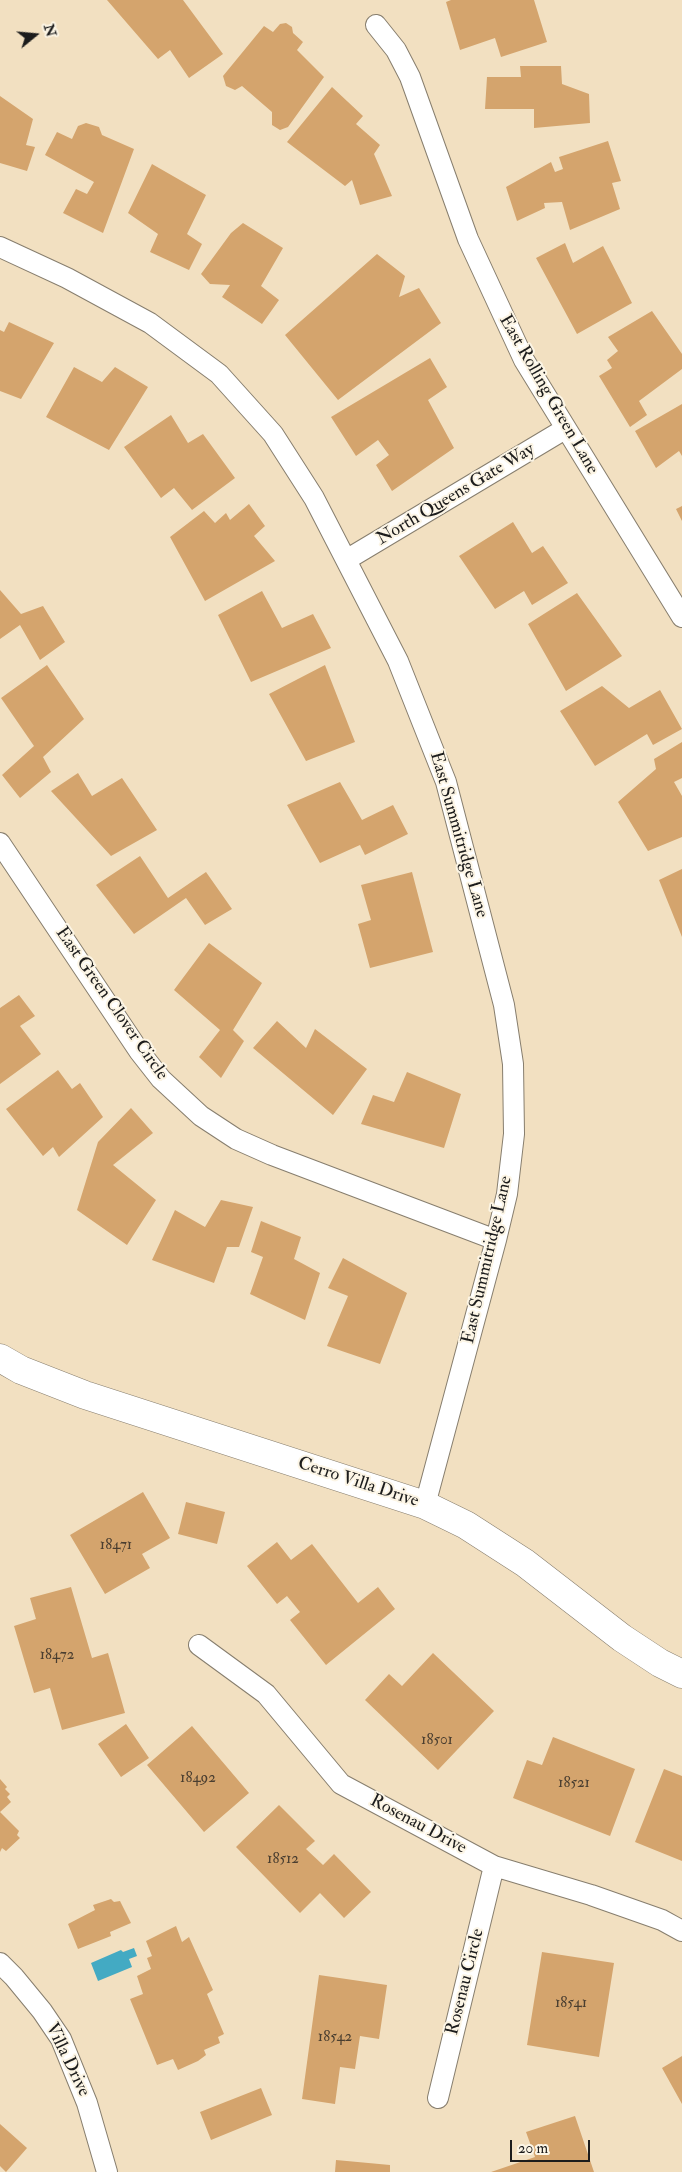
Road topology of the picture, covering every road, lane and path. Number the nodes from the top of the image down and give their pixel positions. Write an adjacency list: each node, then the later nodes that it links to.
1 (376, 25): 3 (street, East Rolling Green Lane)
2 (0, 247): 4 (street, East Summitridge Lane)
3 (565, 429): 4 (street, North Queens Gate Way); 5 (street, East Rolling Green Lane)
4 (346, 560): 7 (street, East Summitridge Lane)
5 (682, 618)
6 (0, 843): 7 (street, East Green Clover Circle)
7 (496, 1240): 9 (street, East Summitridge Lane)
8 (0, 1358): 9 (street, Cerro Villa Drive)
9 (425, 1505): 11 (street, Cerro Villa Drive)
10 (199, 1645): 12 (street, Rosenau Drive)
11 (682, 1674)
12 (494, 1866): 13 (street, Rosenau Drive); 15 (street, Rosenau Circle)
13 (682, 1931)
14 (0, 1963): 16 (street, Villa Drive)
15 (438, 2098)
16 (107, 2172)

